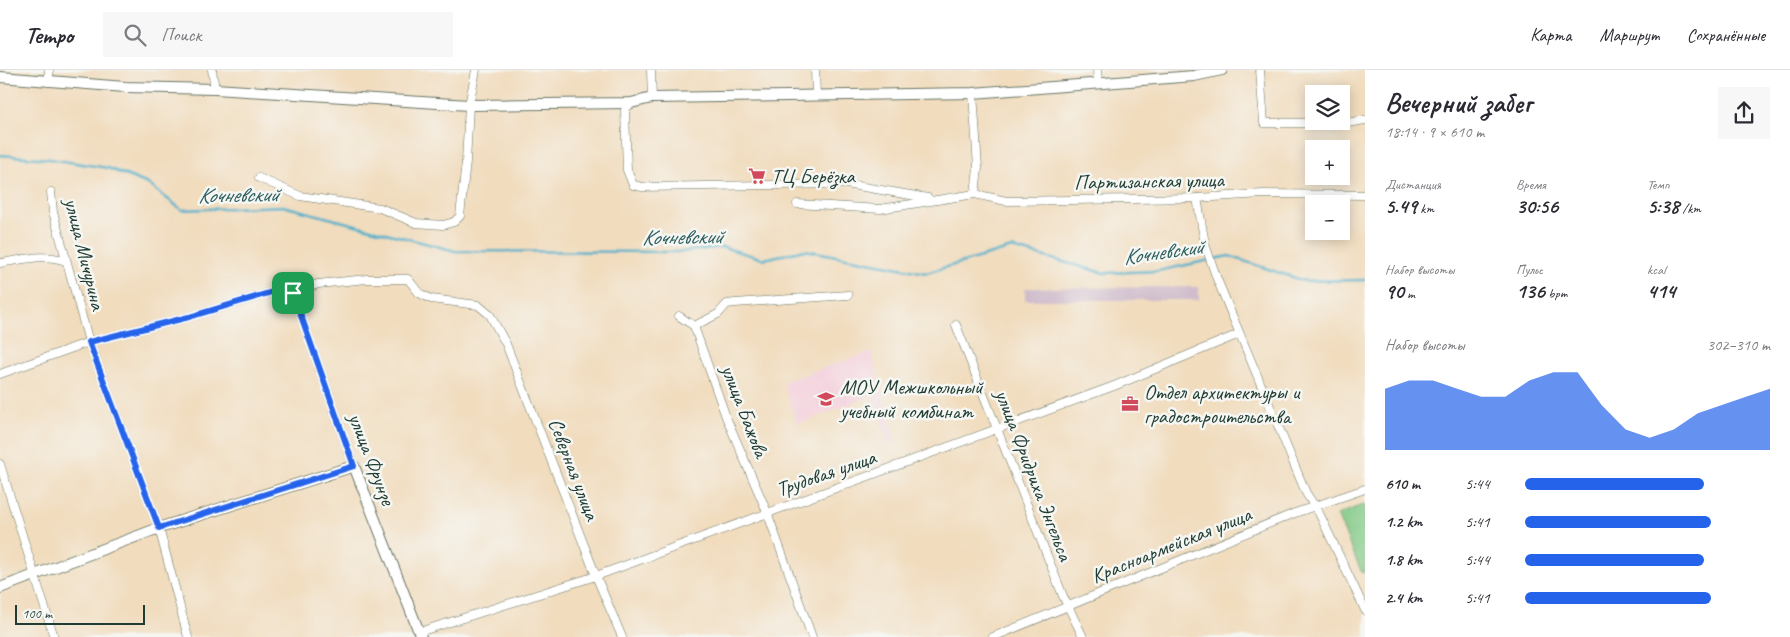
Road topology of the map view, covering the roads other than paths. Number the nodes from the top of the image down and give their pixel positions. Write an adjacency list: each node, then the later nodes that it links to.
1 (49, 70): 10 (street)
2 (212, 70): 12 (street)
3 (476, 70): 17 (street)
4 (651, 70): 15 (street)
5 (815, 70): 14 (street)
6 (1097, 70): 11 (street)
7 (1222, 70): 11 (street)
8 (1260, 70): 18 (street)
9 (0, 77): 10 (street)
10 (49, 82): 12 (street)
11 (1098, 84): 13 (street)
12 (215, 89): 17 (street)
13 (973, 93): 14 (street); 21 (street)
14 (816, 95): 15 (street)
15 (652, 98): 16 (street)
16 (630, 103): 17 (street); 24 (street, Партизанская улица)
17 (469, 106): 19 (street)
18 (1365, 120)
19 (259, 178)
20 (51, 192): 26 (street, улица Мичурина)
21 (975, 194): 23 (street, Партизанская улица); 24 (street, Партизанская улица)
22 (1365, 195): 23 (street, Партизанская улица)
23 (1198, 198): 33 (street)
24 (935, 199): 25 (street, Партизанская улица)
25 (797, 204)
26 (66, 261): 27 (street); 34 (street, улица Мичурина)
27 (0, 263)
28 (293, 293): 34 (street); 38 (street, улица Фрунзе); 44 (street, Северная улица)
29 (848, 296): 32 (street)
30 (679, 316): 32 (street)
31 (956, 325): 36 (street, улица Фридриха Энгельса)
32 (694, 326): 41 (street, улица Бажова)
33 (1239, 334): 36 (street, Трудовая улица); 40 (street)
34 (89, 342): 35 (street); 42 (street, улица Мичурина)
35 (0, 374)
36 (998, 429): 41 (street, Трудовая улица); 46 (street, улица Фридриха Энгельса)
37 (0, 464): 43 (street)
38 (354, 466): 42 (street); 48 (street, улица Фрунзе)
39 (1365, 489): 40 (street, Красноармейская улица)
40 (1314, 507): 46 (street, Красноармейская улица); 47 (street)
41 (767, 512): 44 (street, Трудовая улица); 52 (street, улица Бажова)
42 (159, 528): 43 (street); 50 (street, улица Мичурина)
43 (36, 574): 45 (street); 49 (street)
44 (596, 576): 48 (street, Трудовая улица); 51 (street, Северная улица)
45 (0, 588)
46 (1068, 606): 53 (street, Красноармейская улица); 54 (street, улица Фридриха Энгельса)
47 (1365, 610)
48 (420, 634)
49 (54, 637)
50 (188, 637)
51 (622, 637)
52 (812, 637)
53 (993, 637)
54 (1083, 637)

